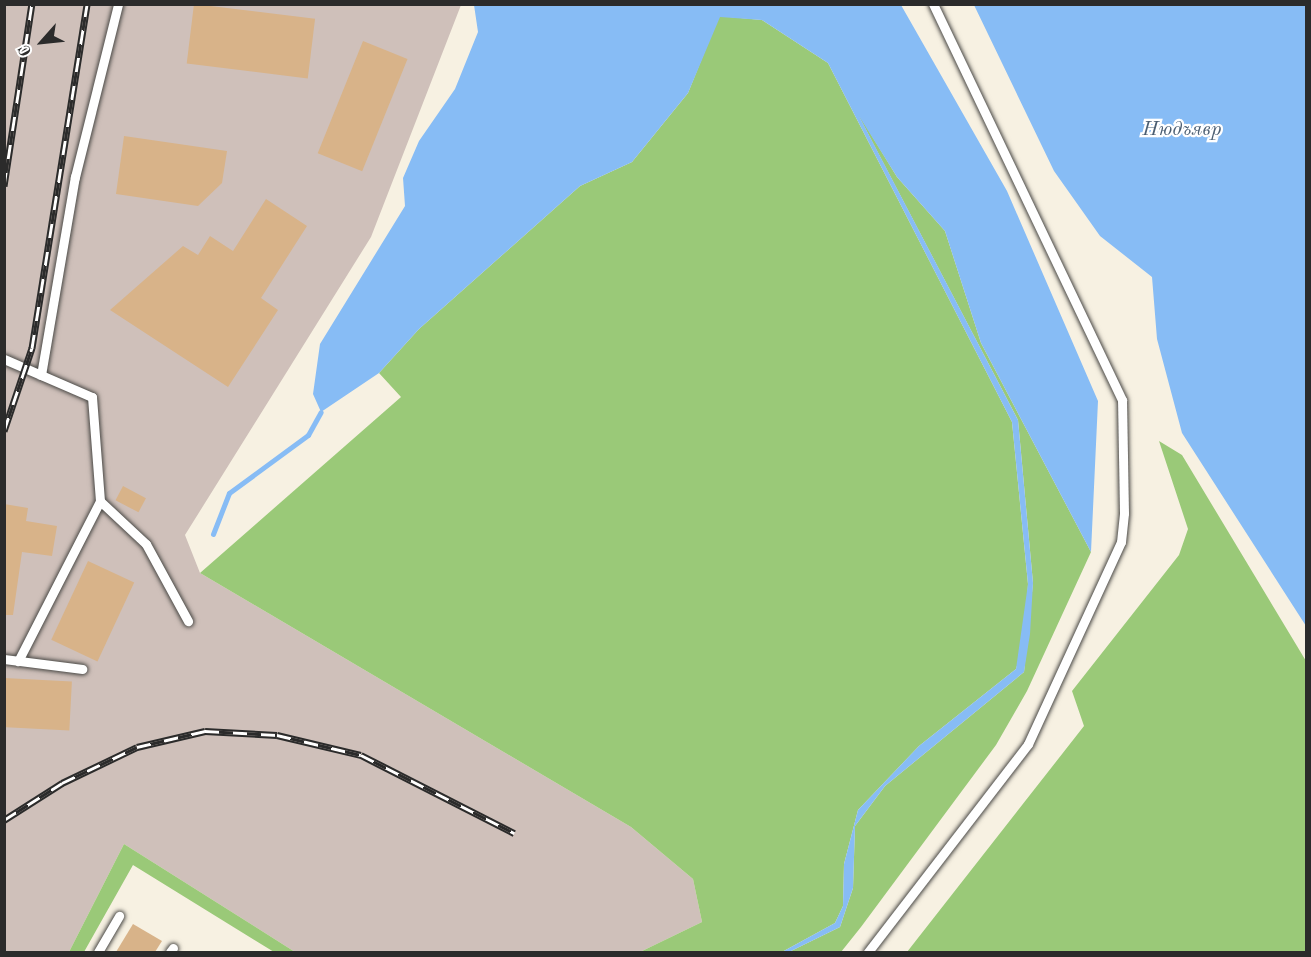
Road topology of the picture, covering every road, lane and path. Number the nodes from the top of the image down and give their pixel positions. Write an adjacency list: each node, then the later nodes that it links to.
1 (118, 4): 4 (lane)
2 (933, 4): 12 (lane)
3 (4, 359): 4 (lane)
4 (41, 375): 5 (lane)
5 (100, 501): 6 (lane); 8 (lane)
6 (188, 621)
7 (4, 659): 8 (lane)
8 (18, 661): 9 (lane)
9 (82, 669)
10 (119, 916): 11 (lane)
11 (98, 952)
12 (868, 952)

